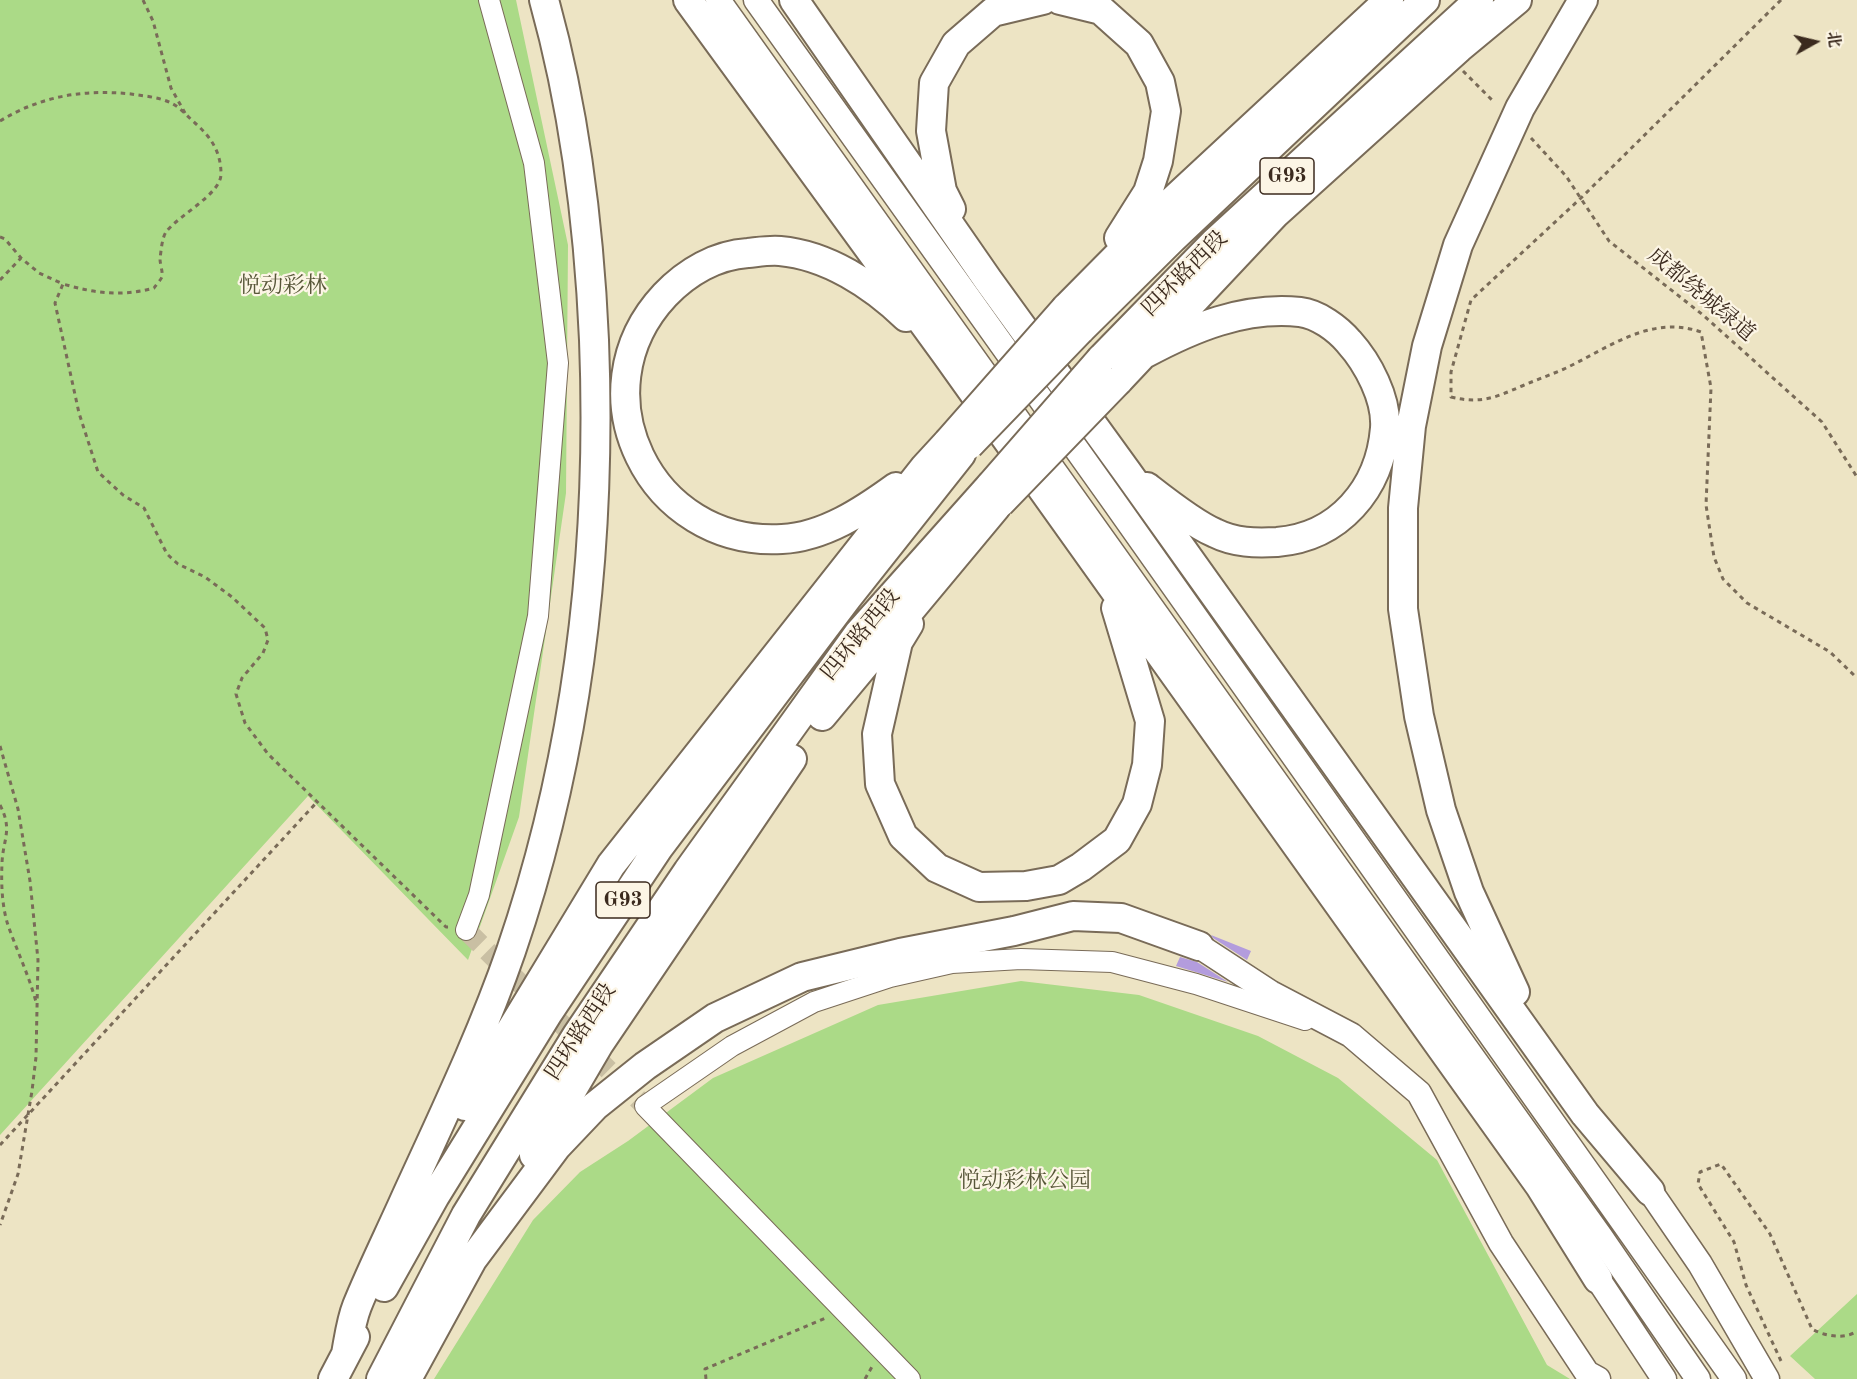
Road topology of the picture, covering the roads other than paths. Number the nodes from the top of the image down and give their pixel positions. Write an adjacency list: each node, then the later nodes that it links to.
1 (489, 0): 25 (street)
2 (544, 0): 30 (highway)
3 (688, 0): 16 (highway)
4 (718, 0): 41 (main road)
5 (756, 0): 42 (main road)
6 (795, 0): 14 (highway)
7 (1043, 0): 14 (highway)
8 (1060, 0): 15 (highway)
9 (1389, 0): 15 (highway)
10 (1425, 0): 15 (highway, 四环路西段 / G93)
11 (1479, 0): 18 (highway, 四环路西段 / G93)
12 (1517, 0): 17 (highway)
13 (1583, 0): 28 (highway)
14 (988, 280): 21 (highway)
15 (1073, 319): 19 (highway, 四环路西段 / G93, bridge)
16 (946, 354): 20 (highway); 24 (highway)
17 (1144, 354): 18 (highway); 21 (highway)
18 (1109, 370): 22 (highway, 四环路西段 / G93, bridge)
19 (954, 448): 20 (highway); 33 (highway, 四环路西段 / G93)
20 (925, 467): 30 (highway)
21 (1127, 472): 28 (highway)
22 (995, 494): 23 (highway); 36 (highway, 四环路西段 / G93)
23 (944, 568): 24 (highway); 31 (highway)
24 (1110, 585): 32 (highway)
25 (466, 930)
26 (1199, 946): 27 (main road); 31 (highway)
27 (1351, 1035): 38 (street); 39 (main road)
28 (1585, 1114): 29 (highway)
29 (1650, 1191): 34 (main road)
30 (384, 1245): 33 (highway)
31 (472, 1260): 37 (highway)
32 (1598, 1279): 40 (main road)
33 (346, 1353): 35 (highway, 四环路西段 / G93)
34 (1776, 1374)
35 (333, 1379)
36 (381, 1379)
37 (407, 1379)
38 (910, 1379)
39 (1598, 1379)
40 (1664, 1379)
41 (1698, 1379)
42 (1734, 1379)

